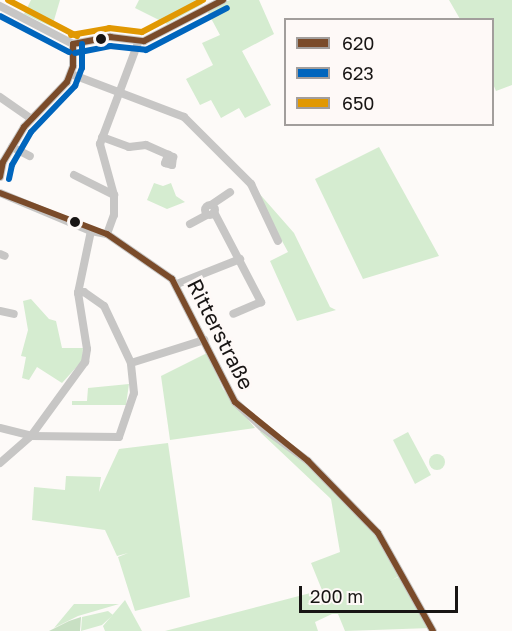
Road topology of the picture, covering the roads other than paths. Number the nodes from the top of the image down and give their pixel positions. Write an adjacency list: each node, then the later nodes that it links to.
1 (223, 0): 3 (street)
2 (0, 6): 4 (street)
3 (138, 43): 4 (street); 6 (street)
4 (74, 44): 5 (street)
5 (71, 74): 6 (street); 8 (street)
6 (120, 92): 9 (street); 22 (street)
7 (0, 97): 8 (street)
8 (31, 119): 10 (street)
9 (102, 137): 11 (street); 17 (street)
10 (12, 147): 12 (street); 14 (street)
11 (168, 155)
12 (30, 156)
13 (74, 175): 17 (street)
14 (0, 177)
15 (230, 192): 18 (street)
16 (0, 193): 20 (street, Ritterstraße)
17 (114, 195): 21 (street)
18 (211, 211): 19 (street); 23 (street)
19 (190, 224)
20 (91, 231): 21 (street, Ritterstraße); 25 (street)
21 (107, 234): 24 (street, Ritterstraße)
22 (278, 241)
23 (240, 260): 24 (street); 28 (street)
24 (177, 284): 29 (street, Ritterstraße)
25 (78, 293): 30 (street); 32 (street)
26 (0, 311): 27 (street)
27 (14, 314)
28 (233, 314)
29 (204, 340): 30 (street); 34 (street, Ritterstraße)
30 (131, 363): 32 (street)
31 (0, 428): 32 (street)
32 (31, 436): 33 (street)
33 (0, 463)
34 (433, 631)

